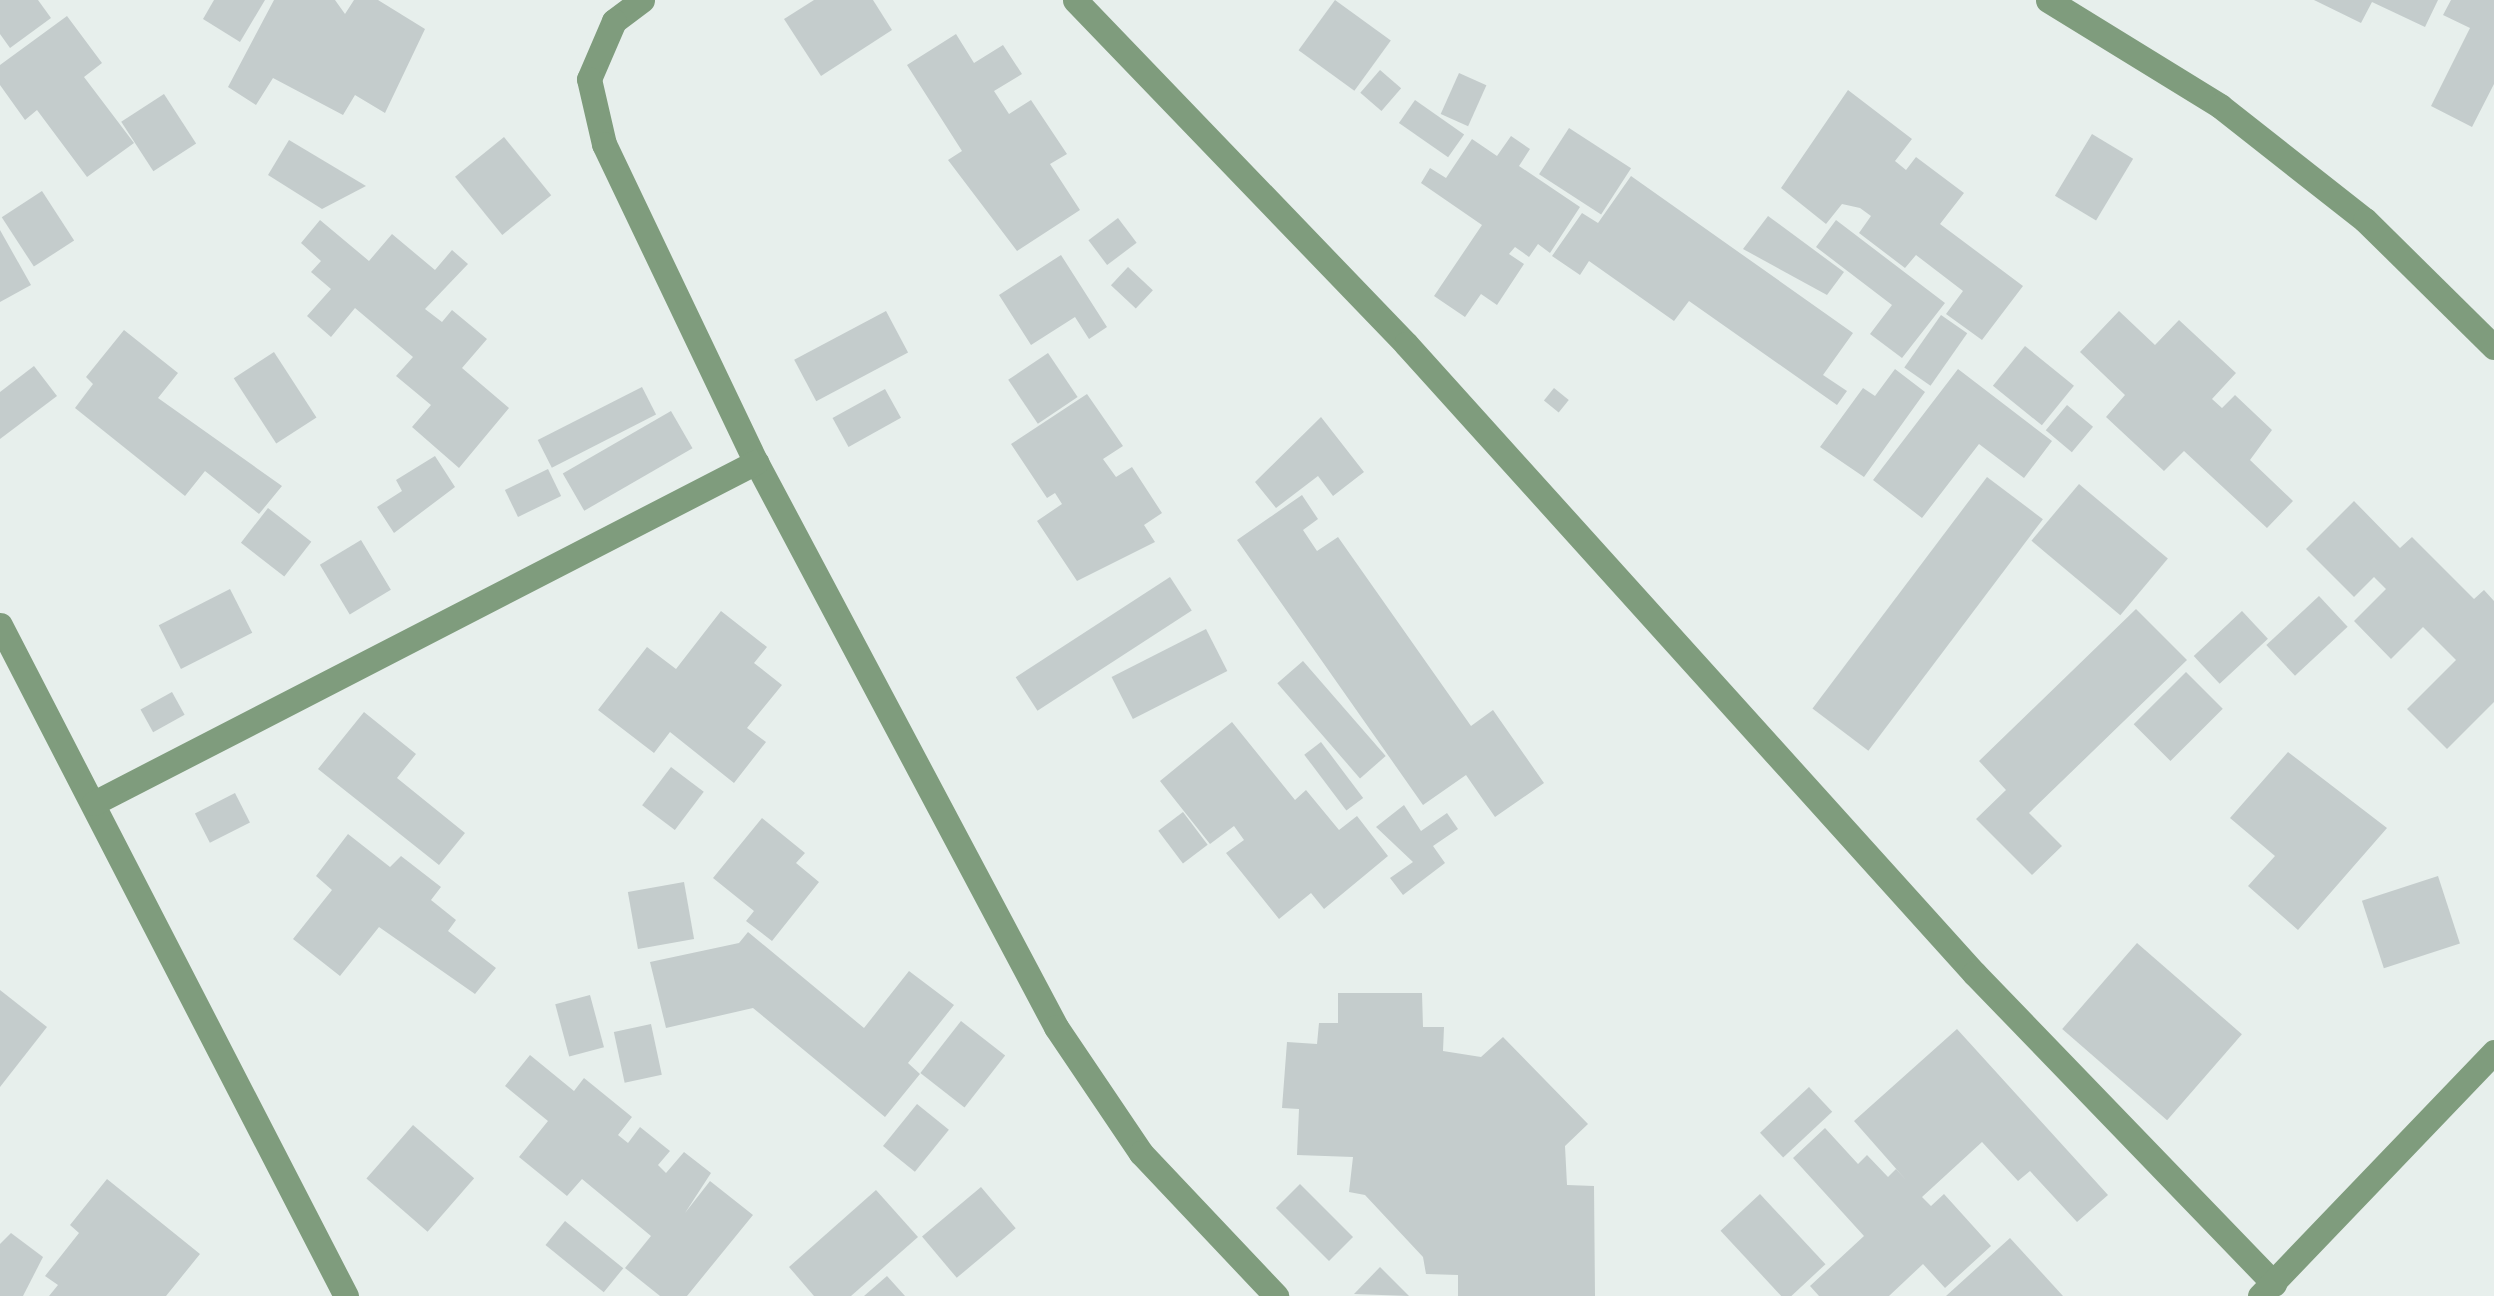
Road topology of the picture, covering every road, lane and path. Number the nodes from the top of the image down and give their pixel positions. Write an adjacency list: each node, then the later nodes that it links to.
1 (642, 0): 5 (street)
2 (1075, 0): 9 (street)
3 (2048, 0): 4 (street)
4 (2494, 347)
5 (756, 462): 7 (street); 11 (street)
6 (0, 625): 7 (street)
7 (94, 803): 10 (street)
8 (2494, 1052): 9 (street)
9 (2267, 1290)
10 (346, 1296)
11 (1276, 1296)

